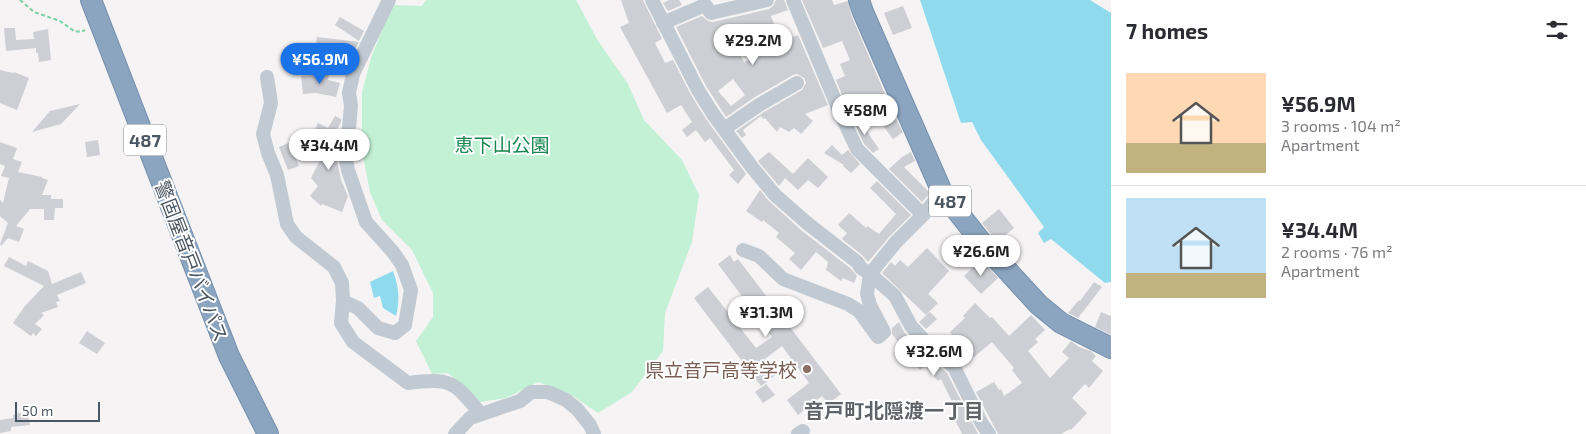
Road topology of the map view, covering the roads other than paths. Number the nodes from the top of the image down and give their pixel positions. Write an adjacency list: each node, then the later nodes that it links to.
1 (91, 0): 18 (highway, 警固屋音戸バイパス / 487)
2 (390, 0): 15 (street)
3 (652, 0): 7 (street)
4 (767, 0): 7 (street)
5 (793, 0): 12 (street)
6 (859, 0): 11 (highway, 487)
7 (663, 22): 10 (street)
8 (267, 77): 15 (street)
9 (796, 83): 10 (street)
10 (724, 129): 14 (street)
11 (942, 192): 12 (street); 16 (highway, 487)
12 (923, 215): 14 (street)
13 (744, 250): 14 (street)
14 (870, 274): 21 (street)
15 (343, 301): 17 (street)
16 (1111, 348)
17 (481, 414): 19 (street); 20 (street)
18 (268, 434)
19 (456, 434)
20 (594, 434)
21 (989, 434)

